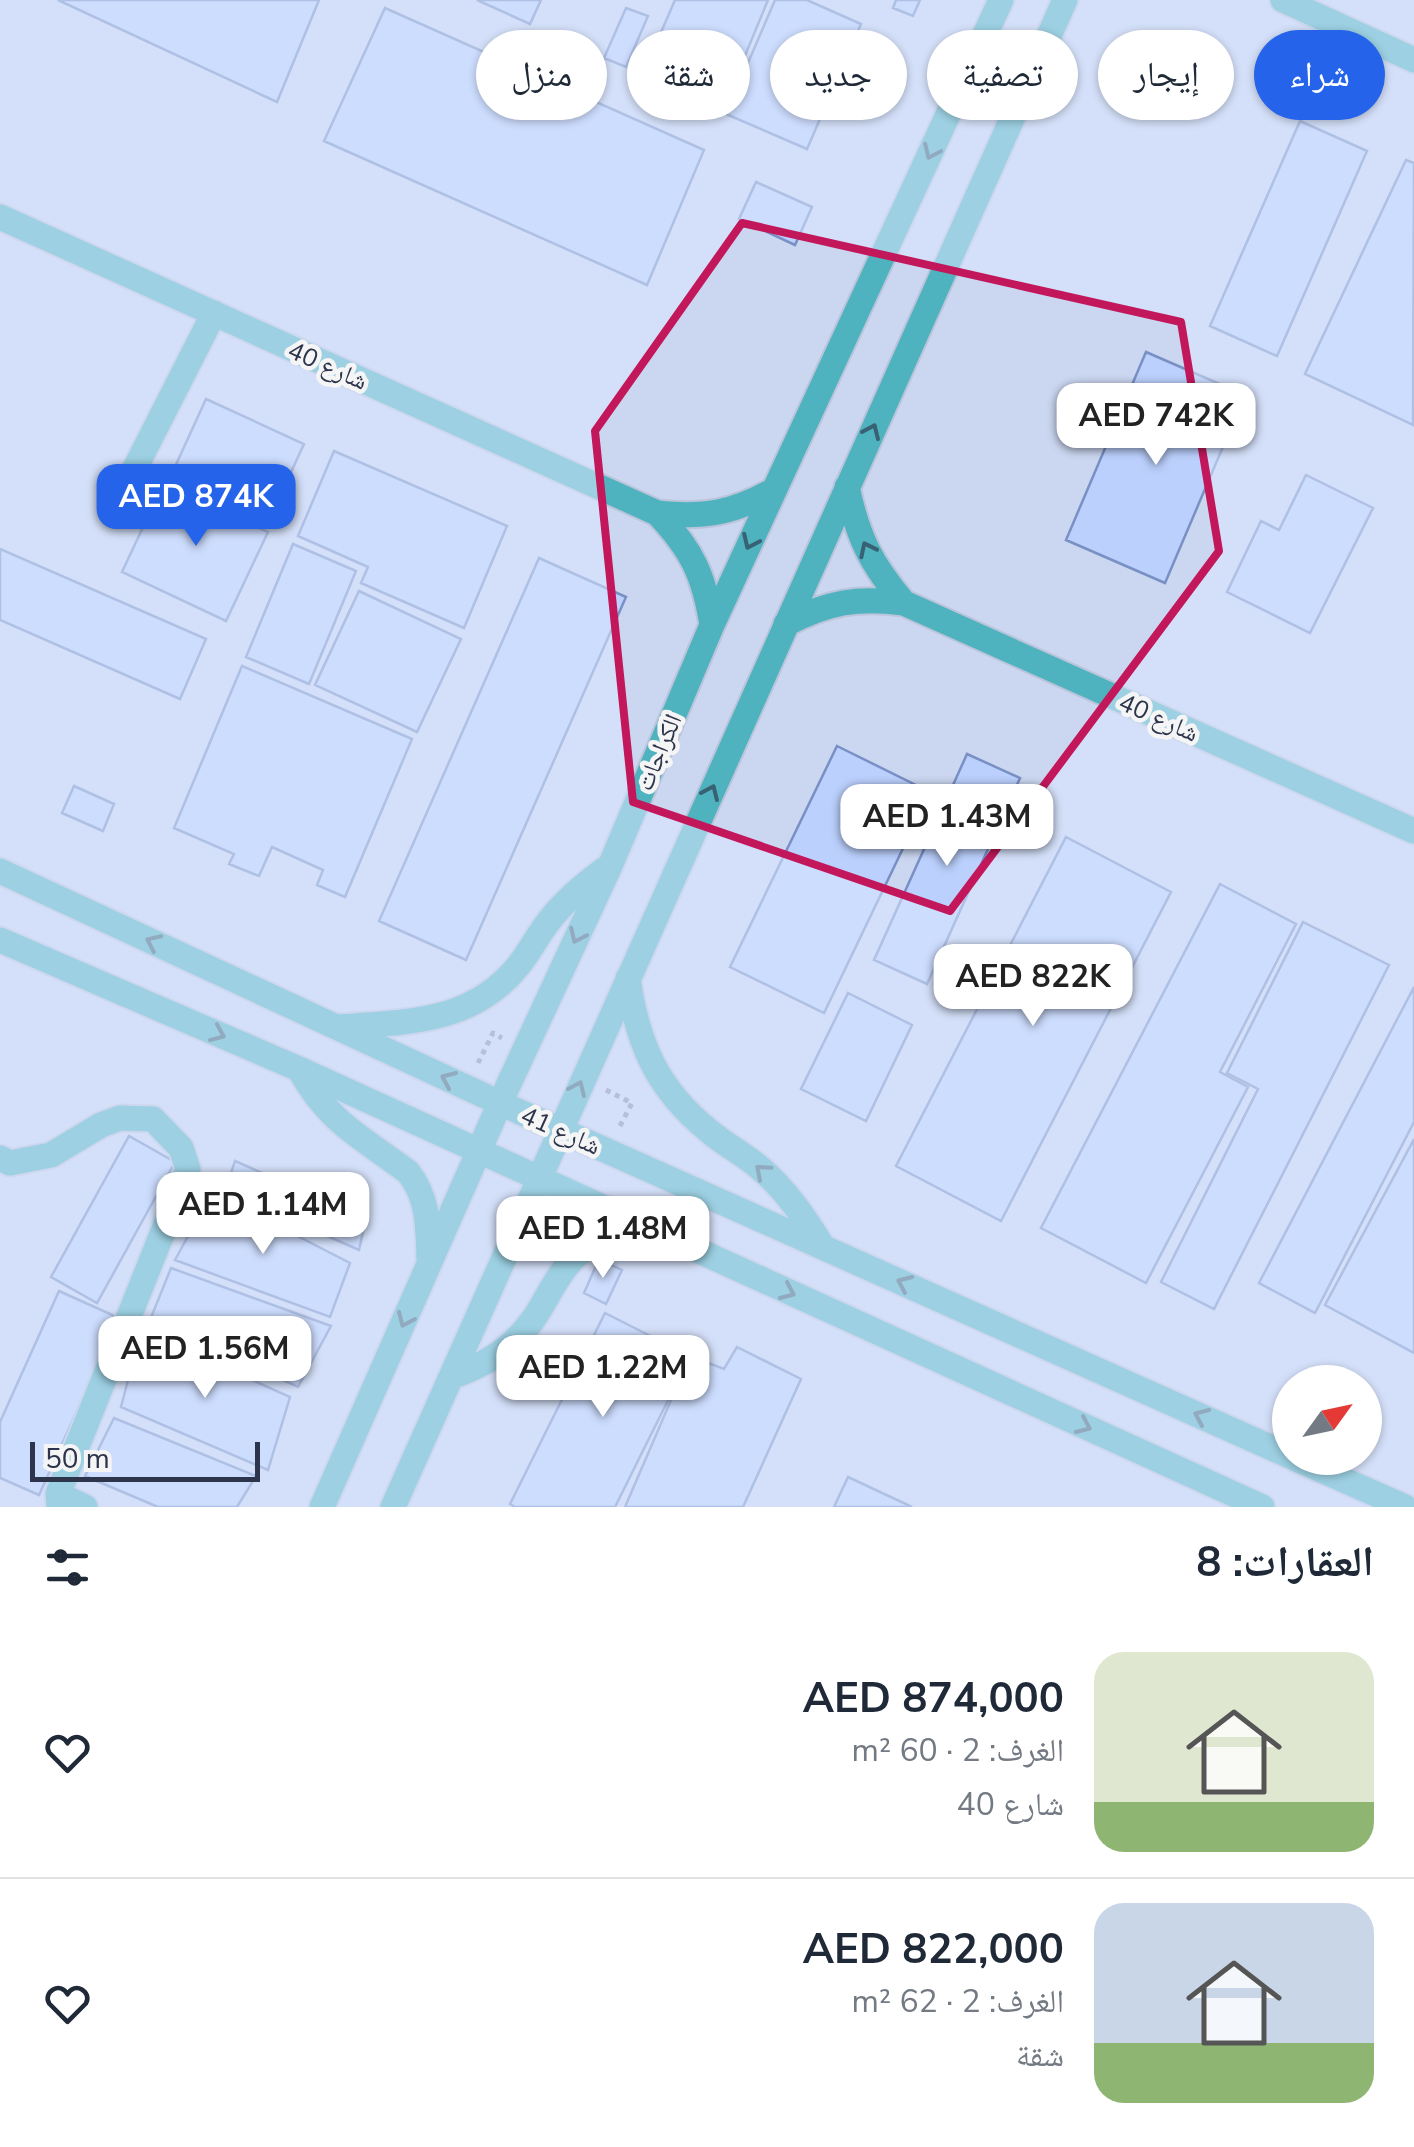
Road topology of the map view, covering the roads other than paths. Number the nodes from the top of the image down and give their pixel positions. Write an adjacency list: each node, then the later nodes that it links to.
1 (1001, 0): 9 (street, الكراجات, one-way to 9)
2 (1065, 0): 8 (street, one-way to 2)
3 (1284, 0): 4 (street)
4 (1414, 60)
5 (0, 217): 6 (street, شارع 40)
6 (214, 313): 7 (street); 10 (street, شارع 40)
7 (126, 486)
8 (847, 487): 11 (street, شارع 40, one-way to 8); 12 (street)
9 (774, 490): 10 (street, شارع 40); 13 (street, الكراجات, one-way to 13)
10 (657, 513): 13 (street, شارع 40)
11 (904, 604): 12 (street, شارع 40); 14 (street, شارع 40)
12 (786, 624): 18 (street, one-way to 12)
13 (712, 626): 15 (street, الكراجات)
14 (1414, 831)
15 (610, 866): 19 (street); 21 (street, الكراجات, one-way to 21)
16 (0, 871): 19 (street, شارع 41, one-way to 16)
17 (0, 940): 20 (street, شارع 41, one-way to 20)
18 (628, 978): 22 (street, one-way to 18); 27 (street, one-way to 18)
19 (333, 1027): 21 (street, شارع 41, one-way to 19)
20 (299, 1068): 23 (street, شارع 41); 28 (street)
21 (500, 1103): 22 (street, شارع 41); 23 (street, الكراجات)
22 (560, 1129): 25 (street); 27 (street, شارع 41)
23 (480, 1151): 25 (street, شارع 41); 28 (street, الكراجات)
24 (0, 1158): 32 (street)
25 (541, 1178): 26 (street, شارع 41); 29 (street)
26 (647, 1228): 29 (street); 36 (street, شارع 41, one-way to 36)
27 (823, 1247): 30 (street, شارع 41, one-way to 27)
28 (430, 1264): 34 (street, الكراجات, one-way to 34)
29 (451, 1377): 35 (street)
30 (1272, 1447)
31 (1334, 1475): 37 (street, شارع 41)
32 (58, 1500): 33 (street)
33 (84, 1507)
34 (322, 1507)
35 (393, 1507)
36 (1262, 1507)
37 (1405, 1507)

